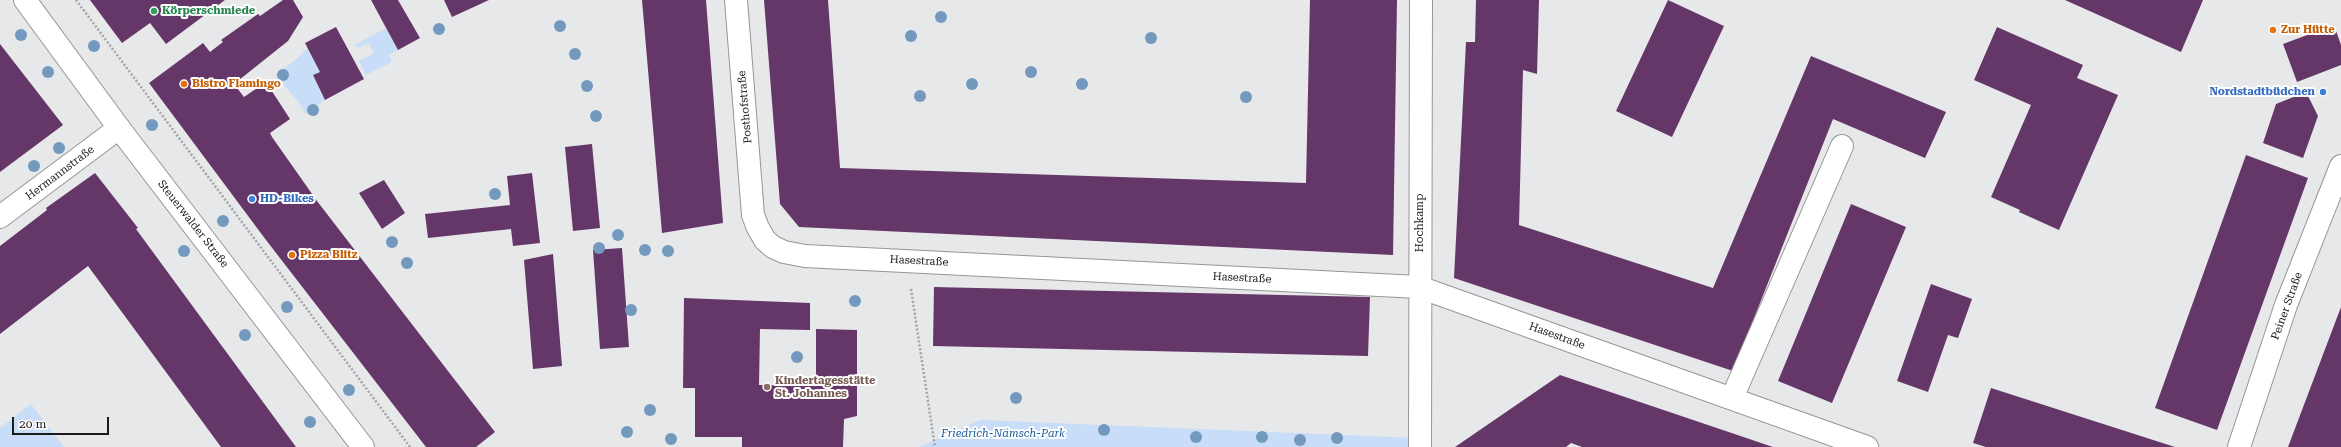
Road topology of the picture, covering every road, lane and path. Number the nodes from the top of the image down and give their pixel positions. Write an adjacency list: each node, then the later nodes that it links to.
1 (25, 0): 5 (street, Steuerwalder Straße)
2 (76, 0): 14 (path)
3 (736, 0): 8 (street, Posthofstraße)
4 (1421, 0): 11 (street, Hochkamp)
5 (119, 128): 9 (street, Hermannstraße); 13 (street, Steuerwalder Straße)
6 (1842, 146): 12 (street)
7 (2341, 166): 18 (street, Peiner Straße)
8 (754, 215): 10 (street, Hasestraße)
9 (0, 217)
10 (906, 260): 11 (street, Hasestraße); 15 (path)
11 (1419, 287): 12 (street, Hasestraße); 16 (street, Hochkamp)
12 (1732, 398): 17 (street, Hasestraße)
13 (363, 447)
14 (410, 447)
15 (935, 447)
16 (1420, 447)
17 (1867, 447)
18 (2238, 447)

